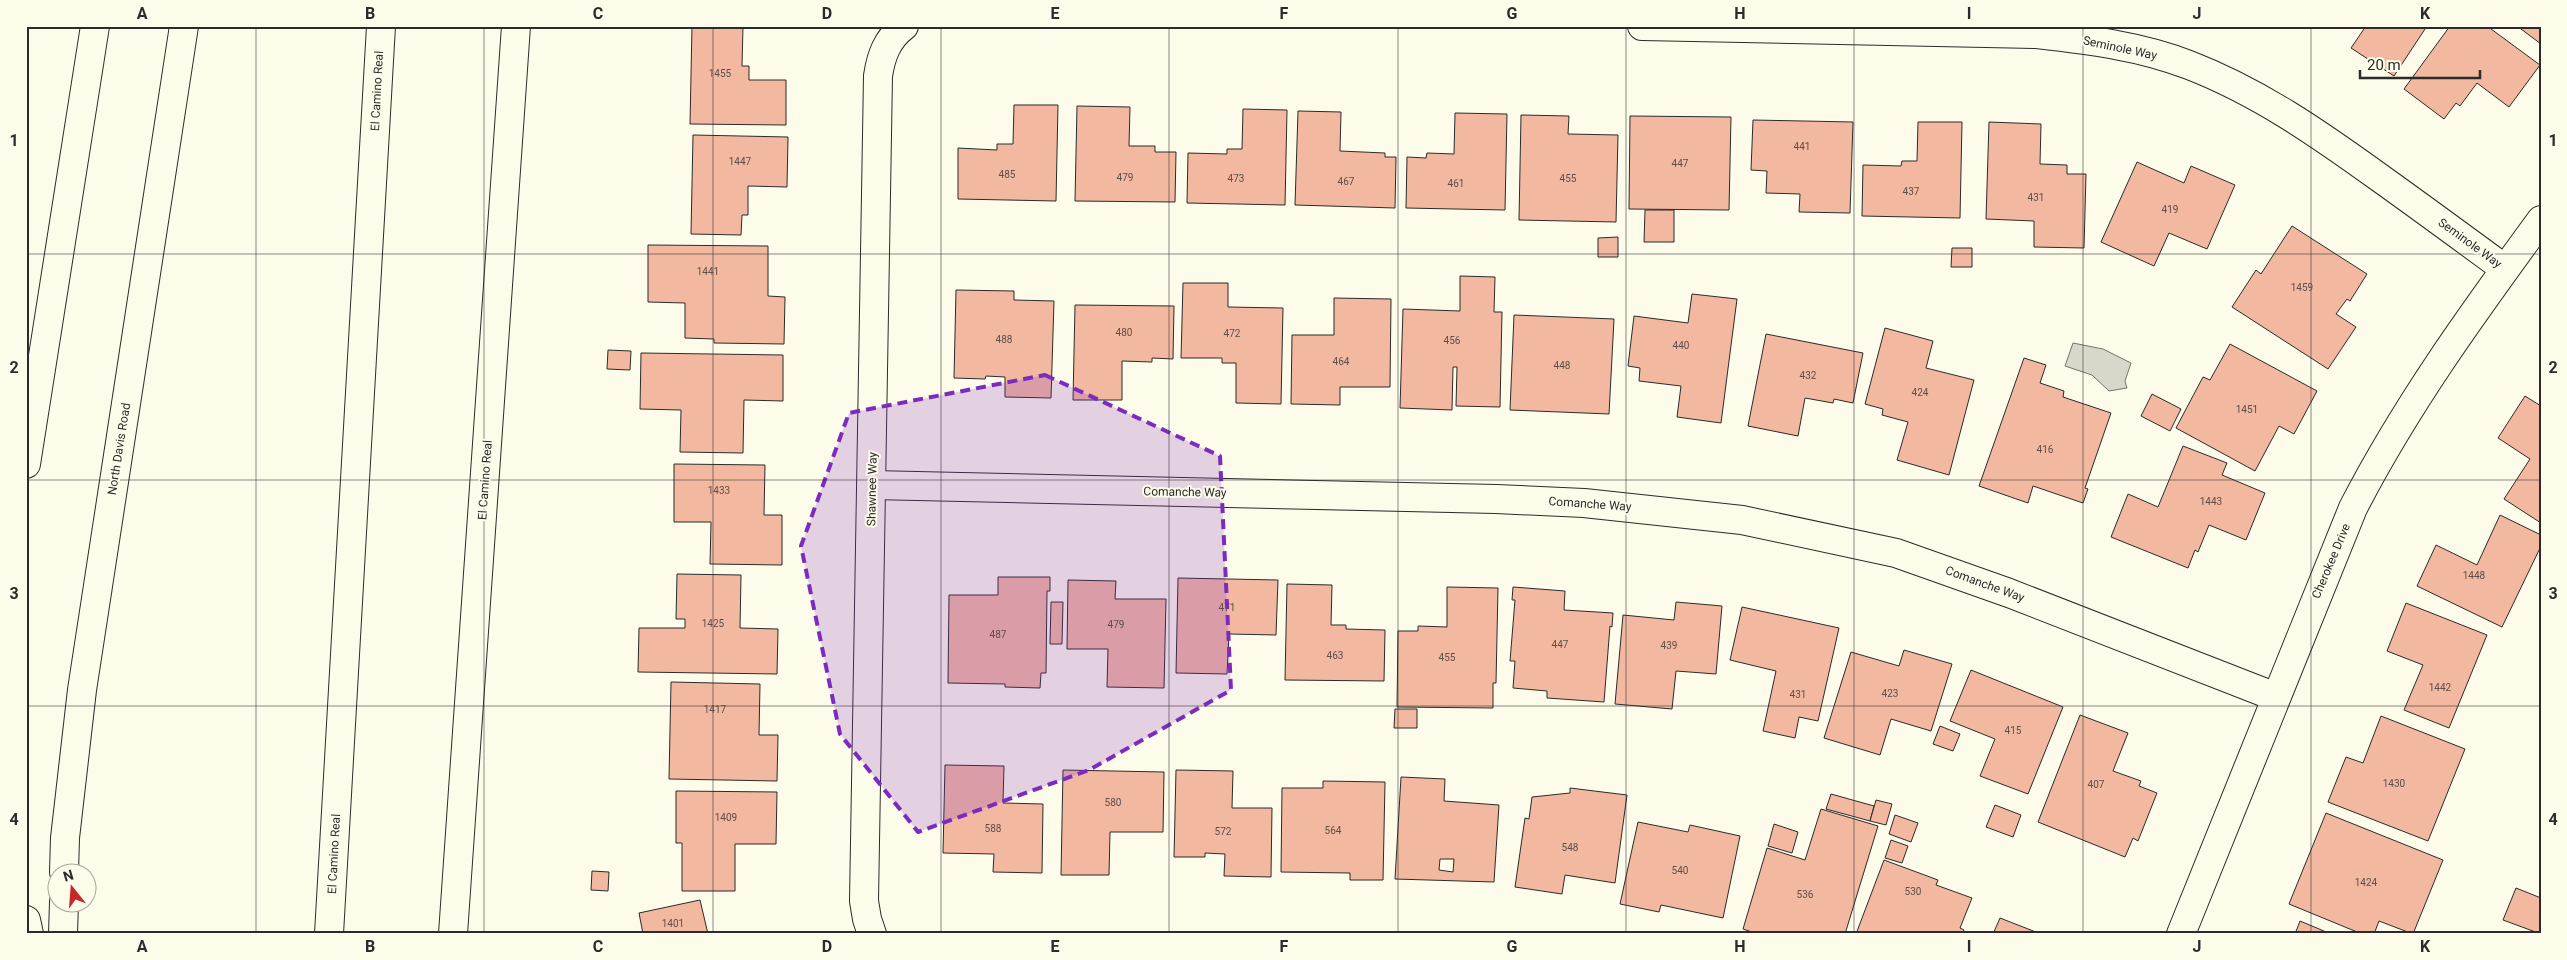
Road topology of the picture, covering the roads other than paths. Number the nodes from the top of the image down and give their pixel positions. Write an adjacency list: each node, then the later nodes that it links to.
1 (95, 26): 9 (main road)
2 (184, 26): 12 (main road, North Davis Road)
3 (381, 26): 17 (main road, El Camino Real)
4 (516, 26): 18 (main road, El Camino Real)
5 (904, 26): 10 (main road, Shawnee Way)
6 (1642, 26): 8 (main road, Seminole Way)
7 (2541, 220): 8 (main road, Cherokee Drive)
8 (2505, 269): 11 (main road, Cherokee Drive)
9 (26, 464)
10 (872, 485): 11 (main road, Comanche Way); 19 (main road, Shawnee Way)
11 (2276, 697): 20 (main road, Cherokee Drive)
12 (64, 862)
13 (64, 912): 16 (main road)
14 (26, 920): 15 (main road)
15 (29, 934)
16 (63, 934)
17 (330, 934)
18 (453, 934)
19 (872, 934)
20 (2181, 934)

